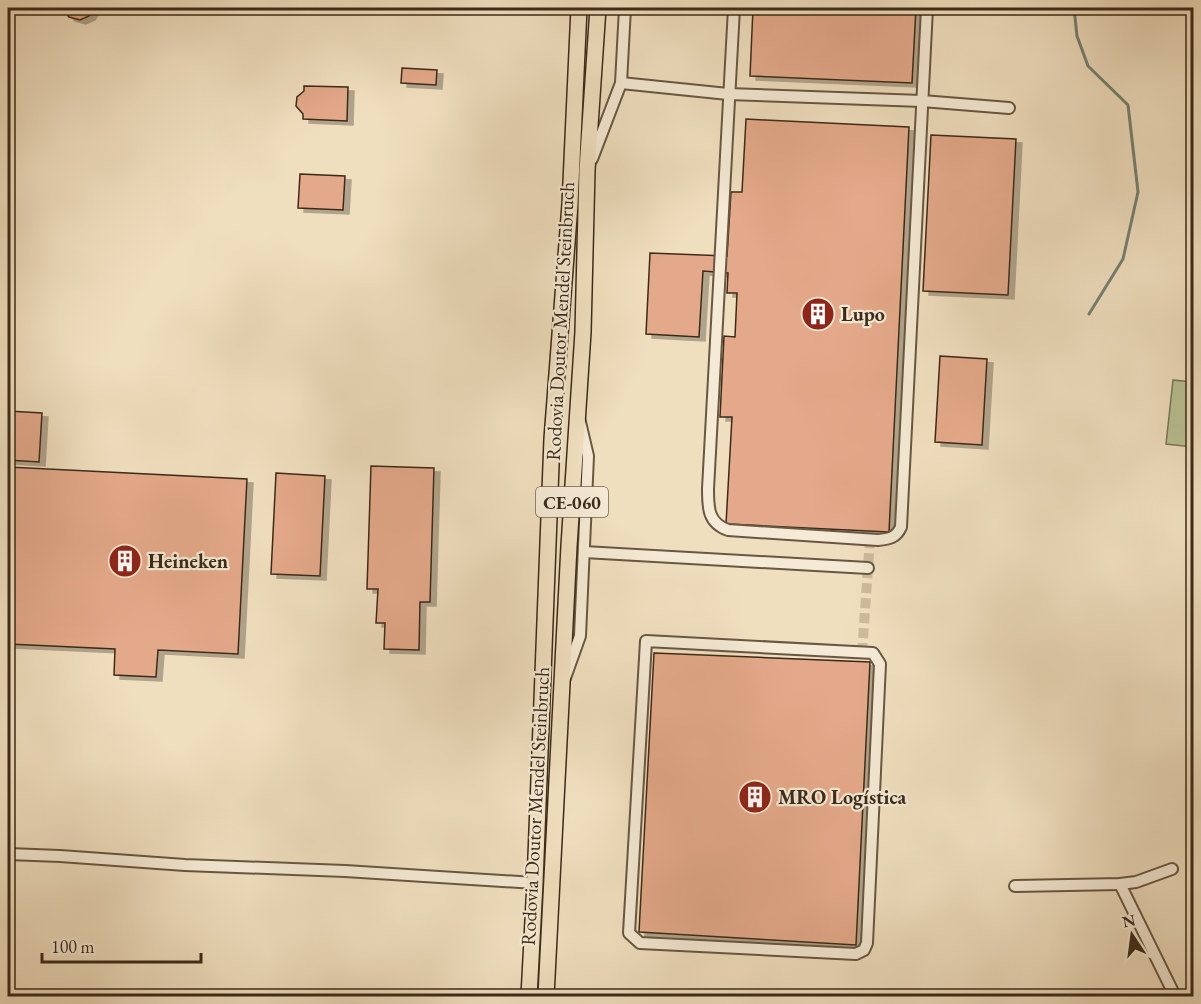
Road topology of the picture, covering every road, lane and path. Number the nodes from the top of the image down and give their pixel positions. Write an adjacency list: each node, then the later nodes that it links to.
1 (597, 8): 10 (highway, Rodovia Doutor Mendel Steinbruch / CE-060)
2 (625, 8): 6 (street)
3 (734, 8): 7 (street)
4 (927, 8): 8 (street)
5 (578, 9): 18 (highway, Rodovia Doutor Mendel Steinbruch / CE-060)
6 (621, 83): 7 (street); 10 (street)
7 (728, 94): 8 (street); 8 (street)
8 (922, 101): 9 (street)
9 (1009, 108)
10 (587, 170): 11 (highway, Rodovia Doutor Mendel Steinbruch / CE-060)
11 (578, 415): 12 (street); 15 (highway, Rodovia Doutor Mendel Steinbruch / CE-060)
12 (584, 552): 13 (street); 15 (street)
13 (868, 568)
14 (646, 641): 14 (street)
15 (562, 684): 22 (highway, Rodovia Doutor Mendel Steinbruch / CE-060)
16 (8, 854): 18 (street)
17 (1172, 869): 19 (street)
18 (536, 883): 21 (highway, Rodovia Doutor Mendel Steinbruch / CE-060)
19 (1120, 884): 20 (street); 23 (street)
20 (1015, 886)
21 (529, 996)
22 (546, 996)
23 (1175, 996)

